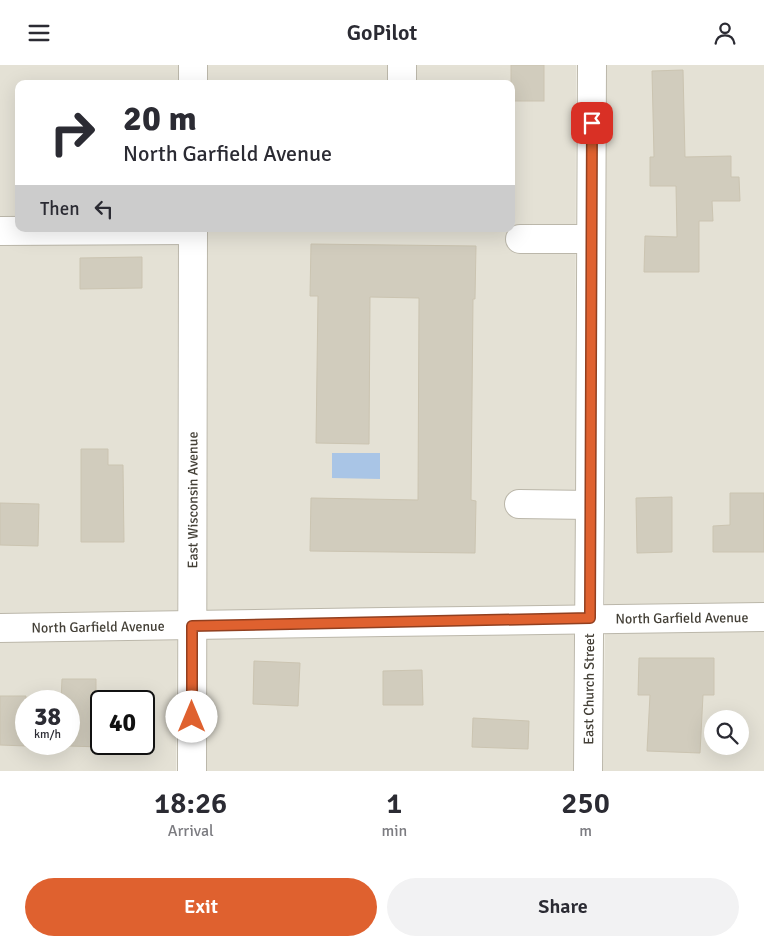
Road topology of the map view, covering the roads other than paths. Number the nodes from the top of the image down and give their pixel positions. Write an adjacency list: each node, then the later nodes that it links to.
1 (193, 65): 4 (street)
2 (402, 65): 5 (street)
3 (592, 65): 10 (street, East Church Street)
4 (193, 80)
5 (402, 80)
6 (0, 231): 7 (street)
7 (15, 231)
8 (193, 232): 15 (street, East Wisconsin Avenue)
9 (520, 239): 10 (street)
10 (591, 239): 12 (street, East Church Street)
11 (519, 504): 12 (street)
12 (590, 505): 14 (street, East Church Street)
13 (764, 617): 14 (street, North Garfield Avenue)
14 (590, 618): 15 (street, North Garfield Avenue); 18 (street, East Church Street)
15 (192, 626): 16 (street, North Garfield Avenue); 17 (street, East Wisconsin Avenue)
16 (0, 628)
17 (192, 771)
18 (588, 771)

